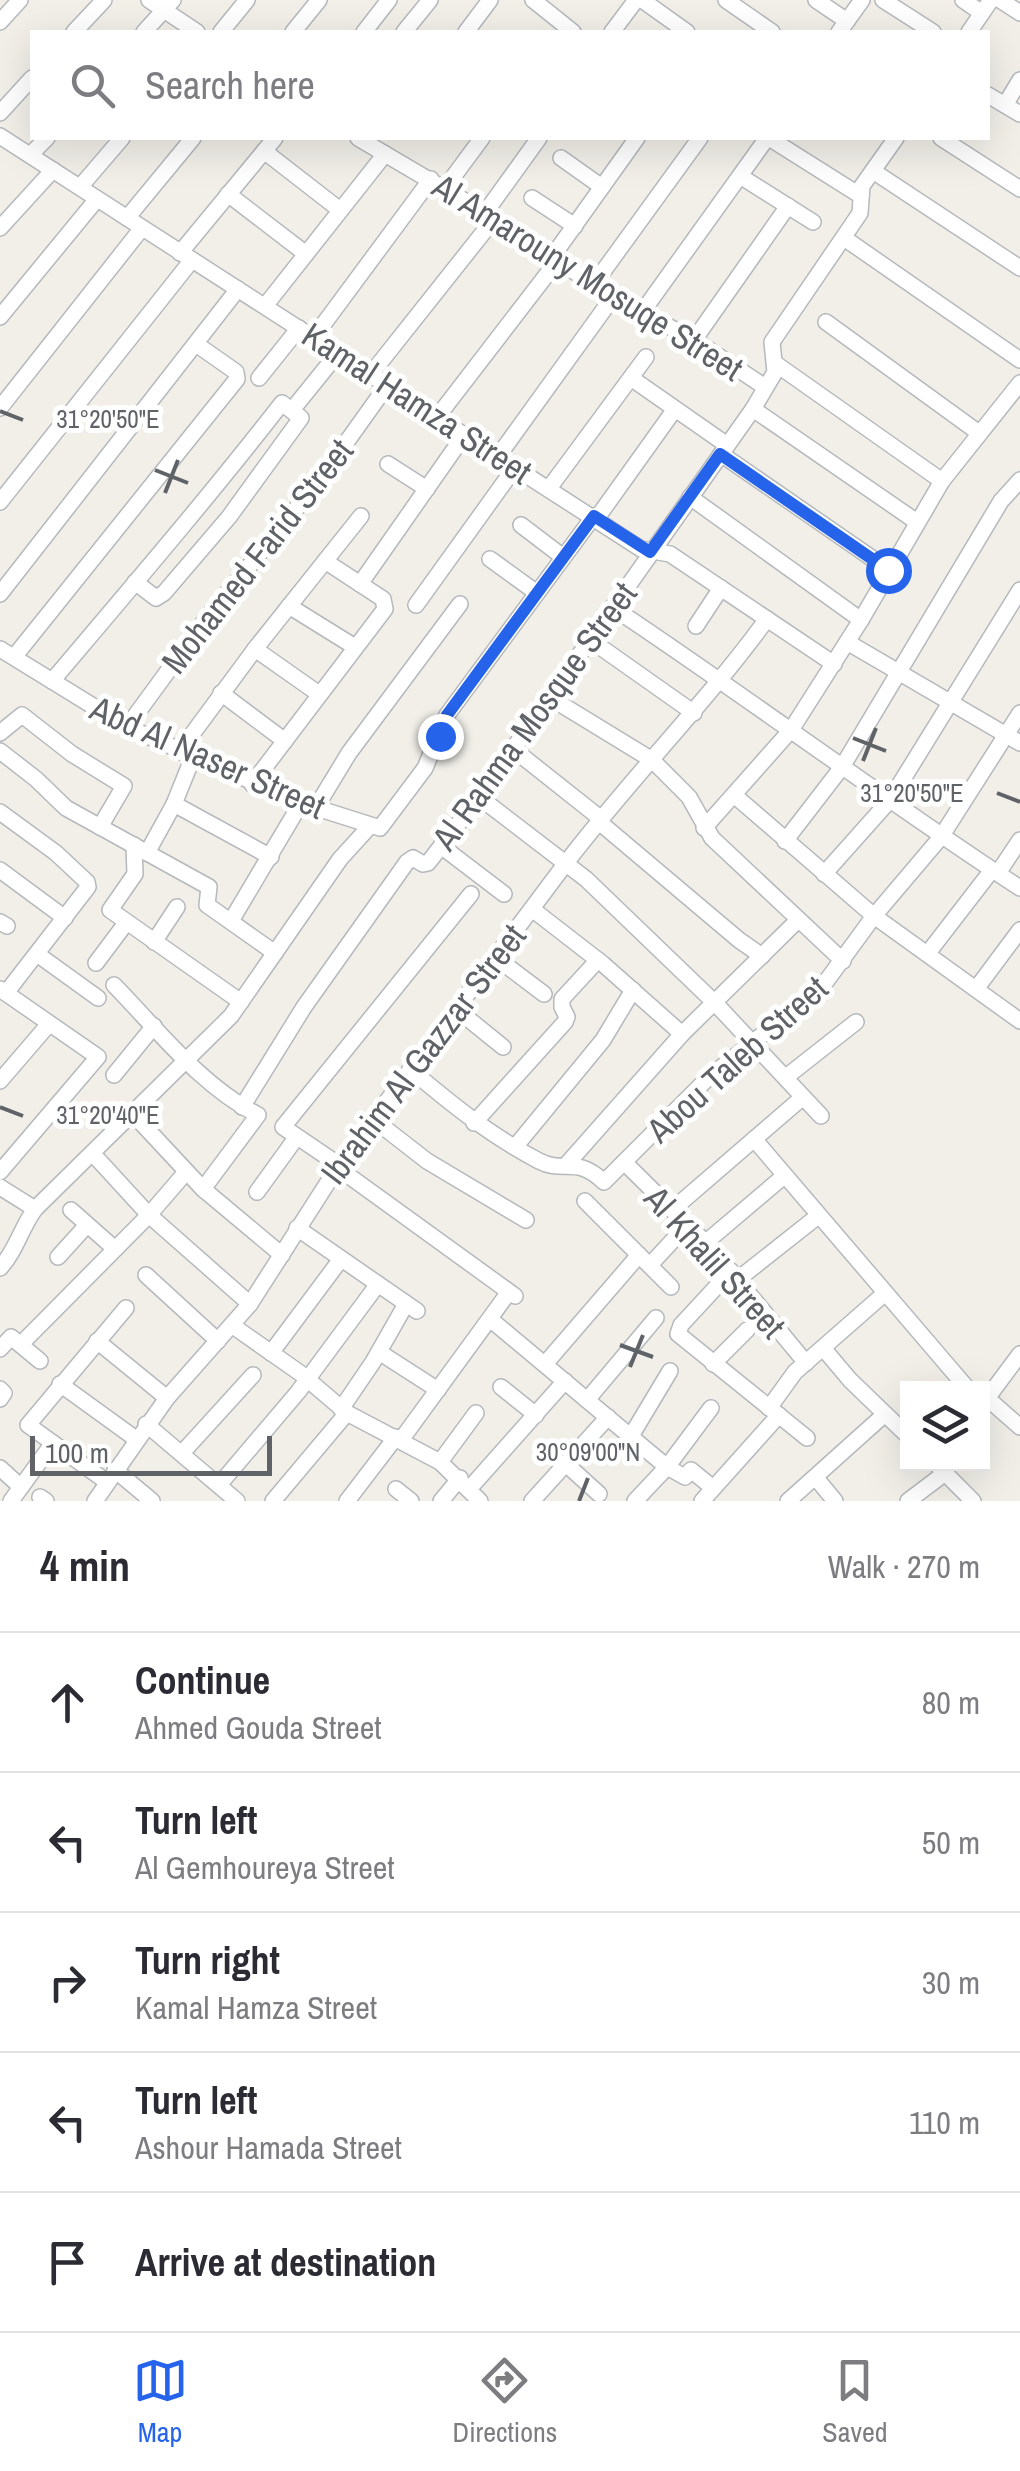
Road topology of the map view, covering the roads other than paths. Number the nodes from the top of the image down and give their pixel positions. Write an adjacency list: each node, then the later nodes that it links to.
1 (20, 0): 20 (street)
2 (104, 0): 22 (street)
3 (148, 0): 17 (street)
4 (247, 0): 25 (street)
5 (318, 0): 26 (street)
6 (389, 0): 27 (street)
7 (430, 0): 28 (street)
8 (490, 0): 29 (street)
9 (533, 0): 30 (street)
10 (726, 0): 33 (street)
11 (816, 0): 21 (street)
12 (862, 0): 21 (street)
13 (883, 0): 34 (street)
14 (963, 0): 18 (street)
15 (1000, 0): 19 (street)
16 (633, 2): 31 (street); 32 (street)
17 (168, 5): 23 (street); 24 (street)
18 (987, 6): 35 (street)
19 (1020, 13)
20 (0, 22)
21 (843, 27)
22 (76, 30)
23 (146, 30)
24 (195, 30)
25 (224, 30)
26 (295, 30)
27 (366, 30)
28 (406, 30)
29 (473, 30)
30 (570, 30)
31 (613, 30)
32 (682, 30)
33 (769, 30)
34 (930, 30)
35 (970, 30)
36 (30, 80): 40 (street)
37 (1020, 80): 39 (street)
38 (990, 96): 39 (street)
39 (1005, 105): 41 (street)
40 (0, 113)
41 (1020, 114)
42 (2, 140): 57 (street, Kamal Hamza Street)
43 (44, 140): 57 (street)
44 (120, 140): 64 (street)
45 (191, 140): 73 (street)
46 (273, 140): 56 (street)
47 (480, 140): 62 (street)
48 (539, 140): 72 (street)
49 (629, 140): 63 (street)
50 (699, 140): 83 (street)
51 (767, 140): 61 (street)
52 (771, 140): 67 (street)
53 (890, 140): 60 (street, Al Rahma Mosque Street)
54 (944, 140): 65 (street)
55 (384, 148): 62 (street, Al Amarouny Mosuqe Street); 71 (street)
56 (264, 151): 66 (street); 71 (street)
57 (30, 155): 59 (street, Kamal Hamza Street)
58 (561, 158): 63 (street)
59 (53, 170): 64 (street, Kamal Hamza Street); 76 (street)
60 (873, 170): 67 (street, Al Rahma Mosque Street); 82 (street)
61 (740, 176): 70 (street); 87 (street)
62 (438, 184): 72 (street, Al Amarouny Mosuqe Street); 91 (street)
63 (602, 187): 75 (street)
64 (80, 188): 69 (street, Kamal Hamza Street)
65 (1020, 189)
66 (228, 194): 79 (street); 80 (street)
67 (861, 196): 78 (street, Al Rahma Mosque Street)
68 (532, 198): 75 (street)
69 (97, 199): 73 (street, Kamal Hamza Street); 88 (street)
70 (788, 206): 74 (street); 92 (street)
71 (340, 210): 79 (street)
72 (490, 216): 81 (street, Al Amarouny Mosuqe Street); 98 (street)
73 (126, 218): 77 (street, Kamal Hamza Street)
74 (813, 222)
75 (574, 226): 81 (street)
76 (0, 228)
77 (142, 228): 80 (street, Kamal Hamza Street); 104 (street)
78 (844, 238): 96 (street); 97 (street, Al Rahma Mosque Street)
79 (306, 254): 86 (street)
80 (186, 256): 84 (street, Kamal Hamza Street); 120 (street)
81 (555, 259): 83 (street, Al Amarouny Mosuqe Street); 108 (street)
82 (1020, 268)
83 (594, 284): 85 (street, Al Amarouny Mosuqe Street)
84 (238, 289): 86 (street, Kamal Hamza Street); 93 (street)
85 (613, 297): 87 (street, Al Amarouny Mosuqe Street); 112 (street)
86 (265, 306): 90 (street, Kamal Hamza Street)
87 (643, 311): 92 (street, Al Amarouny Mosuqe Street)
88 (0, 317)
89 (826, 322): 109 (street)
90 (299, 328): 91 (street, Kamal Hamza Street); 99 (street)
91 (314, 337): 94 (street, Kamal Hamza Street)
92 (694, 340): 103 (street, Al Amarouny Mosuqe Street)
93 (196, 344): 135 (street); 147 (street)
94 (338, 353): 98 (street, Kamal Hamza Street); 107 (street)
95 (646, 358): 100 (street)
96 (1020, 360)
97 (776, 364): 103 (street, Al Rahma Mosque Street); 116 (street)
98 (371, 374): 102 (street, Kamal Hamza Street)
99 (259, 378)
100 (631, 378): 105 (street); 118 (street)
101 (1020, 383): 109 (street)
102 (388, 384): 108 (street, Kamal Hamza Street); 158 (street, Mohamed Farid Street)
103 (765, 387): 106 (street, Al Rahma Mosque Street)
104 (0, 408)
105 (675, 408): 111 (street); 122 (street)
106 (752, 409): 111 (street, Al Rahma Mosque Street); 123 (street)
107 (292, 410): 130 (street); 130 (street)
108 (438, 416): 110 (street, Kamal Hamza Street)
109 (979, 433): 116 (street)
110 (466, 434): 112 (street, Kamal Hamza Street); 117 (street)
111 (724, 449): 119 (street, Al Rahma Mosque Street); 129 (street)
112 (499, 455): 114 (street, Kamal Hamza Street)
113 (388, 464): 117 (street)
114 (516, 466): 118 (street, Kamal Hamza Street); 138 (street)
115 (1020, 480): 149 (street)
116 (942, 481): 123 (street)
117 (427, 488): 131 (street)
118 (550, 488): 122 (street, Kamal Hamza Street)
119 (690, 497): 125 (street, Al Rahma Mosque Street); 141 (street)
120 (0, 502)
121 (362, 516): 128 (street)
122 (595, 517): 125 (street, Kamal Hamza Street); 126 (street)
123 (917, 522): 129 (street)
124 (520, 525): 126 (street)
125 (650, 552): 132 (street, Kamal Hamza Street); 139 (street, Al Rahma Mosque Street)
126 (563, 557): 134 (street)
127 (490, 559): 134 (street)
128 (325, 560): 131 (street); 137 (street)
129 (888, 570): 141 (street)
130 (136, 582): 151 (street)
131 (360, 584): 145 (street)
132 (721, 588): 140 (street, Kamal Hamza Street); 142 (street)
133 (1020, 590): 155 (street)
134 (537, 593): 176 (street)
135 (0, 594)
136 (460, 604): 173 (street)
137 (289, 606): 145 (street); 146 (street)
138 (416, 606)
139 (612, 607): 143 (street, Al Rahma Mosque Street); 150 (street)
140 (767, 619): 148 (street, Kamal Hamza Street); 150 (street, Ibrahim Al Gazzar Street)
141 (862, 620): 144 (street)
142 (696, 626)
143 (589, 640): 154 (street, Al Rahma Mosque Street); 156 (street)
144 (848, 642): 148 (street); 149 (street)
145 (355, 647): 153 (street)
146 (255, 648): 152 (street); 153 (street)
147 (7, 653): 151 (street, Abd Al Naser Street)
148 (834, 664): 159 (street)
149 (899, 672): 155 (street); 167 (street)
150 (722, 680): 156 (street, Ibrahim Al Gazzar Street); 159 (street)
151 (52, 681): 158 (street, Abd Al Naser Street)
152 (221, 693): 162 (street); 165 (street)
153 (319, 694): 162 (street)
154 (548, 697): 163 (street, Al Rahma Mosque Street); 166 (street)
155 (950, 704): 161 (street); 171 (street)
156 (694, 713): 166 (street, Ibrahim Al Gazzar Street)
157 (1020, 713): 161 (street, Abou Taleb Street)
158 (127, 728): 165 (street, Abd Al Naser Street)
159 (791, 730): 167 (street); 169 (street)
160 (2, 731): 177 (street)
161 (1013, 740): 179 (street, Abou Taleb Street)
162 (284, 741): 168 (street)
163 (513, 749): 170 (street, Al Rahma Mosque Street); 175 (street)
164 (0, 751): 177 (street)
165 (186, 754): 168 (street, Abd Al Naser Street); 172 (street)
166 (652, 760): 175 (street, Ibrahim Al Gazzar Street); 178 (street)
167 (842, 767): 171 (street); 180 (street)
168 (252, 784): 173 (street, Abd Al Naser Street)
169 (734, 795): 178 (street); 180 (street)
170 (479, 797): 182 (street, Al Rahma Mosque Street); 186 (street)
171 (890, 800): 179 (street); 188 (street)
172 (174, 804): 183 (street); 184 (street)
173 (308, 806): 176 (street, Abd Al Naser Street); 184 (street)
174 (0, 812): 195 (street)
175 (599, 819): 186 (street, Ibrahim Al Gazzar Street); 204 (street)
176 (370, 826): 201 (street)
177 (100, 828): 183 (street)
178 (704, 828): 196 (street)
179 (941, 837): 187 (street); 194 (street, Abou Taleb Street)
180 (786, 840): 188 (street)
181 (1020, 840): 187 (street)
182 (441, 846): 191 (street); 232 (street, Al Rahma Mosque Street)
183 (141, 849): 197 (street); 198 (street)
184 (272, 857): 197 (street)
185 (1, 862): 195 (street)
186 (566, 862): 193 (street, Ibrahim Al Gazzar Street); 216 (street)
187 (995, 872): 189 (street); 202 (street)
188 (824, 874): 194 (street)
189 (1020, 888)
190 (471, 894): 237 (street)
191 (504, 894)
192 (178, 907): 200 (street)
193 (532, 909): 205 (street, Ibrahim Al Gazzar Street); 206 (street)
194 (874, 916): 202 (street); 207 (street, Abou Taleb Street)
195 (65, 918): 203 (street)
196 (797, 920): 204 (street); 207 (street)
197 (230, 921): 201 (street)
198 (126, 922): 200 (street); 208 (street)
199 (1020, 930): 210 (street)
200 (154, 942): 215 (street)
201 (274, 953): 215 (street)
202 (928, 953): 210 (street)
203 (37, 954): 212 (street); 214 (street)
204 (762, 956): 216 (street)
205 (496, 958): 213 (street); 217 (street, Ibrahim Al Gazzar Street)
206 (598, 960): 211 (street); 236 (street)
207 (843, 961): 223 (street, Abou Taleb Street)
208 (96, 963)
209 (114, 985): 221 (street)
210 (976, 989): 218 (street)
211 (633, 990): 222 (street); 239 (street)
212 (3, 991): 220 (street)
213 (544, 994)
214 (98, 998)
215 (241, 1002): 225 (street)
216 (715, 1003): 222 (street); 223 (street)
217 (456, 1009): 224 (street); 227 (street, Ibrahim Al Gazzar Street)
218 (1020, 1021)
219 (856, 1022): 229 (street)
220 (50, 1024): 226 (street); 244 (street)
221 (154, 1026): 225 (street); 228 (street)
222 (682, 1034): 242 (street)
223 (754, 1043): 229 (street); 241 (street, Abou Taleb Street)
224 (503, 1047)
225 (185, 1058): 232 (street); 233 (street)
226 (6, 1062): 230 (street)
227 (410, 1068): 235 (street, Ibrahim Al Gazzar Street); 236 (street)
228 (114, 1075)
229 (786, 1078): 231 (street)
230 (0, 1082)
231 (803, 1097): 234 (street); 238 (street)
232 (242, 1107): 248 (street)
233 (132, 1114): 240 (street); 245 (street)
234 (822, 1116)
235 (373, 1119): 243 (street, Ibrahim Al Gazzar Street); 256 (street)
236 (474, 1123): 239 (street)
237 (296, 1138): 243 (street); 249 (street)
238 (754, 1139): 246 (street); 253 (street)
239 (514, 1147): 242 (street)
240 (93, 1154): 251 (street); 254 (street)
241 (624, 1162): 242 (street, Abou Taleb Street); 253 (street, Al Khalil Street)
242 (567, 1164)
243 (338, 1167): 259 (street, Ibrahim Al Gazzar Street); 275 (street)
244 (0, 1172)
245 (186, 1172): 248 (street); 254 (street)
246 (784, 1176): 255 (street); 260 (street)
247 (0, 1187): 251 (street)
248 (203, 1189): 262 (street)
249 (257, 1192)
250 (586, 1201): 265 (street)
251 (35, 1209): 266 (street)
252 (71, 1210): 257 (street)
253 (672, 1210): 258 (street, Al Khalil Street)
254 (148, 1215): 261 (street); 272 (street)
255 (818, 1216): 268 (street); 271 (street)
256 (526, 1220)
257 (88, 1225): 261 (street); 263 (street)
258 (687, 1225): 260 (street, Al Khalil Street); 265 (street)
259 (297, 1228): 262 (street, Ibrahim Al Gazzar Street); 264 (street)
260 (705, 1243): 268 (street, Al Khalil Street)
261 (115, 1249): 280 (street)
262 (282, 1254): 272 (street, Ibrahim Al Gazzar Street)
263 (58, 1257)
264 (341, 1259): 269 (street); 284 (street)
265 (644, 1260): 270 (street); 288 (street)
266 (0, 1268)
267 (146, 1275): 278 (street)
268 (734, 1276): 287 (street, Al Khalil Street); 289 (street)
269 (378, 1284): 283 (street); 292 (street)
270 (671, 1286)
271 (884, 1294): 281 (street); 294 (street)
272 (250, 1304): 276 (street, Ibrahim Al Gazzar Street)
273 (126, 1308): 279 (street)
274 (656, 1318): 302 (street)
275 (490, 1319): 288 (street); 298 (street)
276 (233, 1326): 278 (street, Ibrahim Al Gazzar Street); 284 (street)
277 (747, 1330): 289 (street)
278 (218, 1341): 300 (street, Ibrahim Al Gazzar Street)
279 (96, 1342): 295 (street); 300 (street)
280 (21, 1344): 282 (street); 286 (street)
281 (823, 1348): 287 (street); 308 (street)
282 (0, 1350)
283 (379, 1352): 298 (street); 305 (street)
284 (271, 1353): 292 (street)
285 (1020, 1354): 299 (street)
286 (40, 1361)
287 (806, 1363): 306 (street)
288 (544, 1364): 293 (street)
289 (714, 1364): 306 (street)
290 (670, 1372): 314 (street)
291 (253, 1375): 319 (street)
292 (306, 1380): 305 (street); 328 (street)
293 (565, 1381): 302 (street); 309 (street)
294 (962, 1381)
295 (60, 1384): 316 (street); 318 (street)
296 (502, 1386): 309 (street)
297 (0, 1389): 301 (street)
298 (438, 1390): 317 (street)
299 (990, 1394)
300 (167, 1398): 311 (street, Ibrahim Al Gazzar Street)
301 (0, 1399)
302 (588, 1400): 310 (street)
303 (990, 1405): 312 (street)
304 (711, 1408): 322 (street)
305 (344, 1411): 317 (street); 337 (street)
306 (774, 1411): 315 (street); 333 (street)
307 (476, 1413): 320 (street)
308 (886, 1414): 313 (street); 327 (street)
309 (536, 1415): 331 (street)
310 (608, 1417): 314 (street); 321 (street)
311 (146, 1424): 316 (street, Ibrahim Al Gazzar Street); 319 (street)
312 (1020, 1426)
313 (900, 1428)
314 (631, 1436): 322 (street)
315 (806, 1438)
316 (136, 1439): 326 (street, Ibrahim Al Gazzar Street)
317 (398, 1439): 320 (street); 338 (street)
318 (53, 1443): 326 (street); 330 (street)
319 (182, 1453): 328 (street)
320 (440, 1462): 331 (street)
321 (566, 1464): 332 (street); 341 (street)
322 (667, 1467): 333 (street); 342 (street)
323 (0, 1468): 330 (street)
324 (935, 1471): 345 (street)
325 (944, 1471): 346 (street)
326 (111, 1476): 334 (street, Ibrahim Al Gazzar Street); 335 (street)
327 (816, 1478): 343 (street); 344 (street)
328 (219, 1485): 336 (street)
329 (396, 1489): 339 (street)
330 (16, 1494)
331 (473, 1494): 340 (street)
332 (599, 1494)
333 (708, 1495)
334 (96, 1501)
335 (152, 1501)
336 (237, 1501)
337 (273, 1501)
338 (346, 1501)
339 (411, 1501)
340 (441, 1501)
341 (532, 1501)
342 (635, 1501)
343 (788, 1501)
344 (834, 1501)
345 (908, 1501)
346 (973, 1501)

